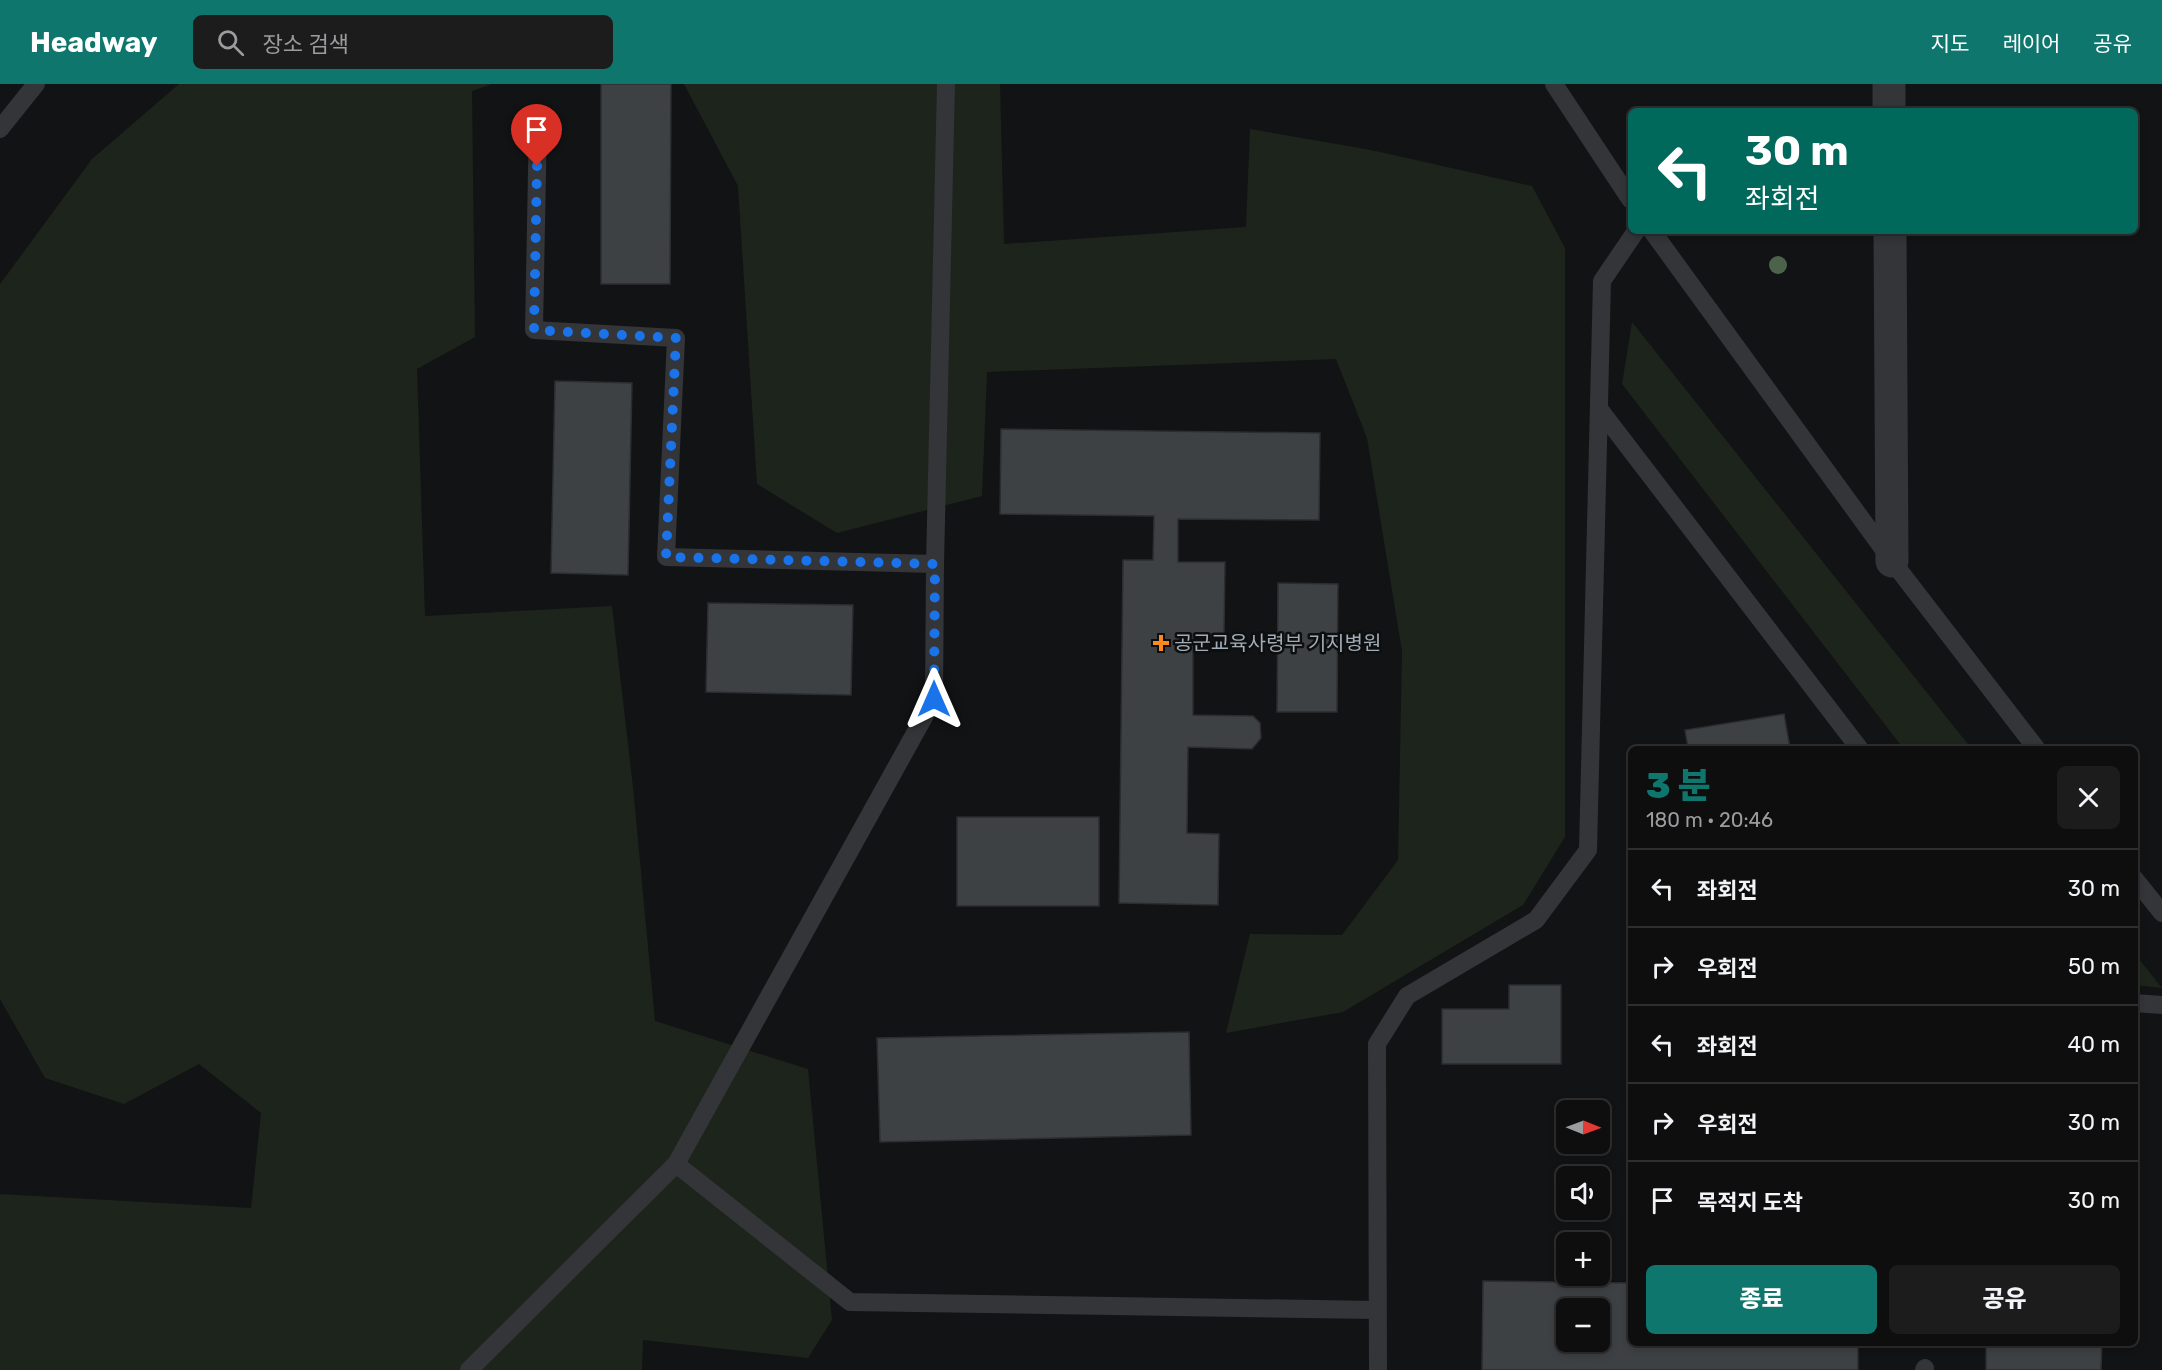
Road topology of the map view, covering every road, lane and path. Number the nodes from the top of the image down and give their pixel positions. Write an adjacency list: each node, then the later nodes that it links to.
1 (36, 84): 7 (lane)
2 (946, 84): 14 (lane)
3 (1554, 84): 8 (lane)
4 (1889, 84): 5 (street)
5 (1889, 108)
6 (538, 119): 14 (lane)
7 (0, 129)
8 (1628, 197)
9 (1634, 234): 12 (lane)
10 (1654, 234): 13 (lane)
11 (1890, 234): 13 (street)
12 (1600, 410): 15 (lane); 22 (lane)
13 (1892, 561): 16 (lane)
14 (935, 564): 21 (lane)
15 (1857, 746)
16 (2034, 746)
17 (2138, 883): 18 (lane)
18 (2162, 913)
19 (2138, 1003): 20 (lane)
20 (2162, 1005)
21 (676, 1164): 22 (lane); 23 (lane)
22 (1377, 1310): 24 (lane)
23 (469, 1370)
24 (1378, 1370)

